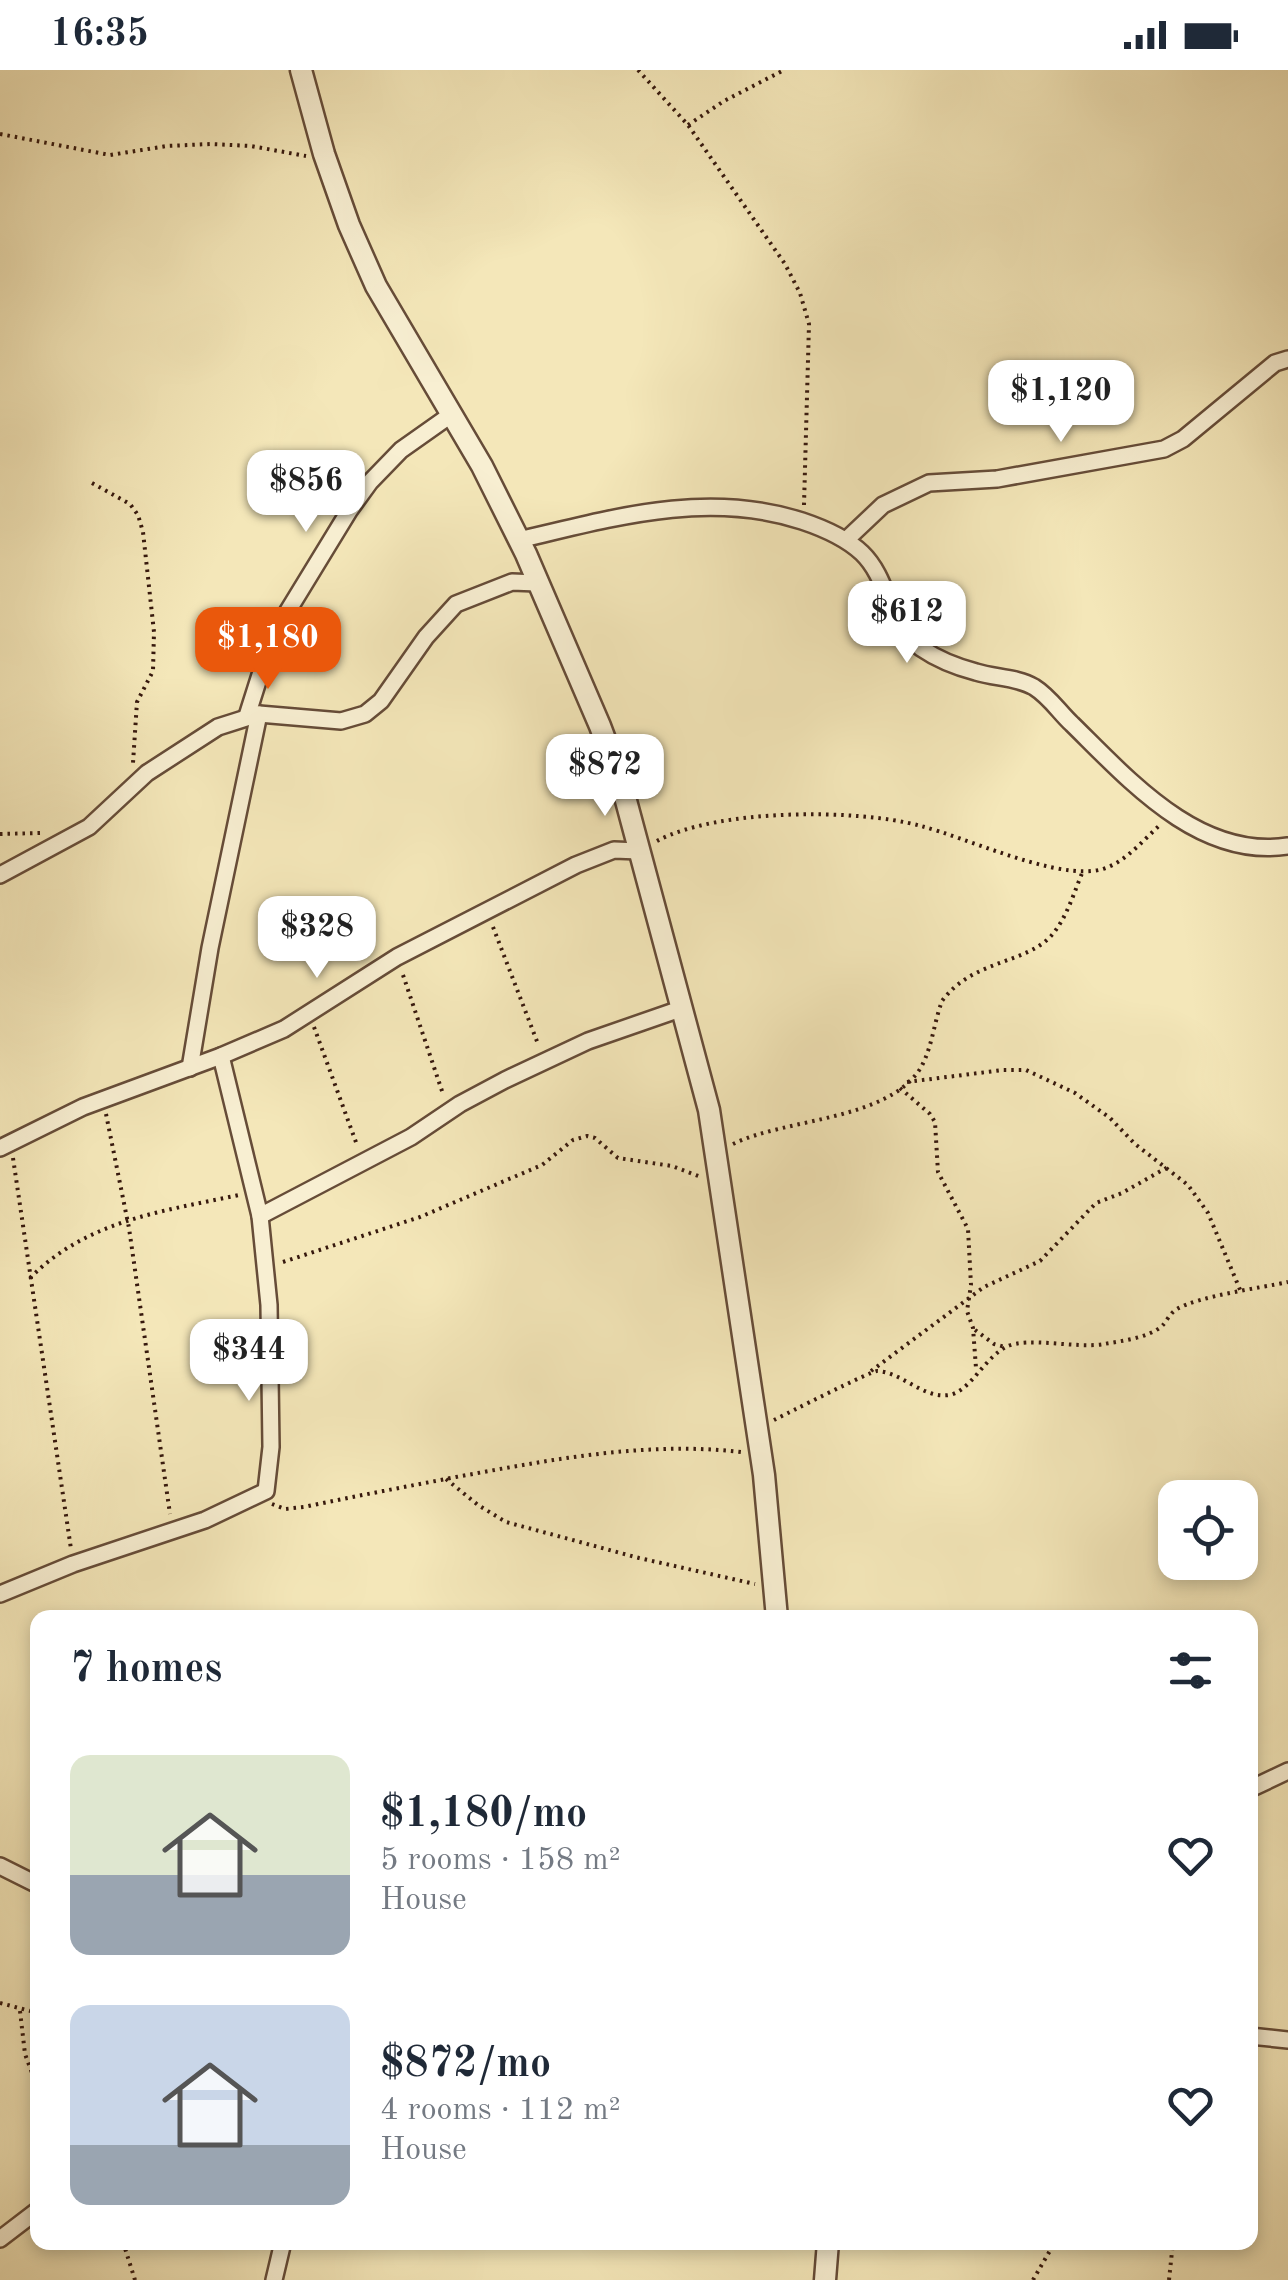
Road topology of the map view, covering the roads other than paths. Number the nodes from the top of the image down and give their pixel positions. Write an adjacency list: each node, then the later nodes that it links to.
1 (302, 70): 3 (street)
2 (1288, 358): 5 (street)
3 (452, 414): 4 (street); 7 (street)
4 (518, 540): 5 (street); 6 (street)
5 (846, 540): 8 (street)
6 (537, 583): 7 (street); 9 (street)
7 (253, 715): 10 (street); 13 (street)
8 (1288, 846)
9 (639, 851): 11 (street); 12 (street)
10 (0, 874)
11 (683, 1008): 15 (street); 17 (street)
12 (221, 1056): 13 (street); 15 (street)
13 (190, 1068): 14 (street)
14 (5, 1145)
15 (260, 1216): 16 (street)
16 (0, 1594)
17 (776, 1610)
18 (1288, 1771): 19 (street)
19 (1258, 1785)
20 (0, 1866): 21 (street)
21 (30, 1881)
22 (1258, 2037): 23 (street)
23 (1288, 2040)
24 (30, 2216): 25 (street)
25 (0, 2240)
26 (282, 2250): 28 (street)
27 (827, 2250): 29 (street)
28 (274, 2280)
29 (825, 2280)

